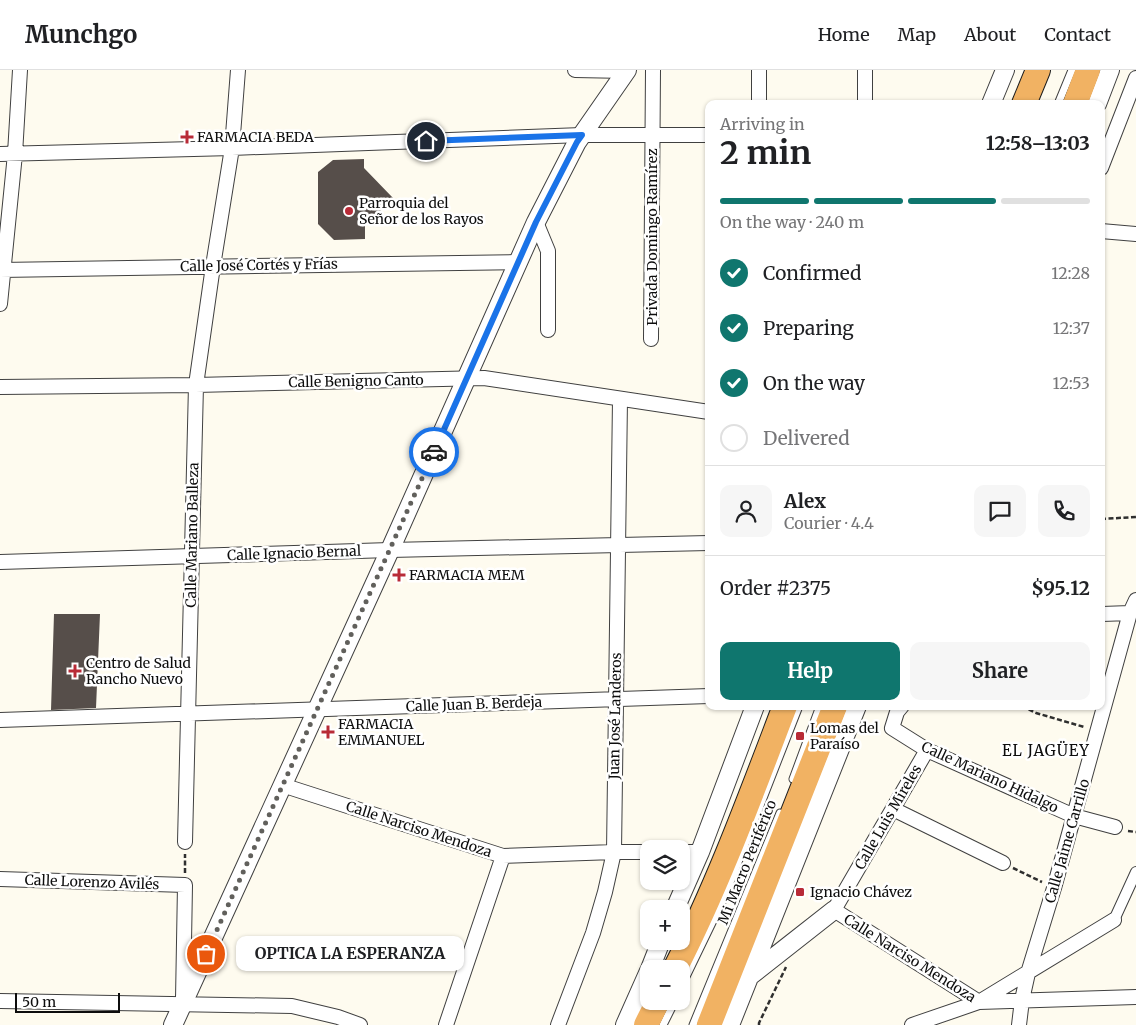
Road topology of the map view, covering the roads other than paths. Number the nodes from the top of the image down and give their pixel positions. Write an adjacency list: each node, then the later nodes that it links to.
1 (20, 70): 26 (street)
2 (238, 70): 24 (street, Calle Mariano Balleza)
3 (575, 70): 4 (street)
4 (627, 70): 21 (street)
5 (653, 70): 22 (street, Privada Domingo Ramírez)
6 (760, 70): 14 (street)
7 (865, 70): 15 (street)
8 (1005, 70): 16 (street)
9 (1038, 70): 17 (highway)
10 (1072, 70): 18 (lane)
11 (1088, 70): 19 (highway)
12 (1110, 70): 20 (street)
13 (1136, 78): 27 (street)
14 (759, 100)
15 (865, 100)
16 (993, 100)
17 (1026, 100)
18 (1060, 100)
19 (1077, 100)
20 (1098, 100)
21 (582, 135): 22 (street); 24 (street); 28 (street)
22 (652, 135): 23 (street); 36 (street, Privada Domingo Ramírez)
23 (705, 135)
24 (232, 148): 26 (street); 32 (street, Calle Mariano Balleza)
25 (0, 154): 26 (street)
26 (15, 154): 33 (street)
27 (1105, 158)
28 (536, 222): 31 (street); 35 (street)
29 (1105, 231): 30 (street)
30 (1136, 234)
31 (519, 262): 32 (street, Calle José Cortés y Frías); 37 (street)
32 (213, 266): 33 (street, Calle José Cortés y Frías); 38 (street, Calle Mariano Balleza)
33 (2, 270): 34 (street)
34 (0, 304)
35 (548, 330)
36 (651, 339)
37 (467, 379): 38 (street, Calle Benigno Canto); 40 (street, Calle Benigno Canto); 44 (street)
38 (196, 385): 39 (street, Calle Benigno Canto); 45 (street, Calle Mariano Balleza)
39 (0, 387)
40 (620, 399): 41 (street, Calle Benigno Canto); 43 (street, Juan José Landeros)
41 (705, 411)
42 (705, 543): 43 (street, Calle Ignacio Bernal)
43 (618, 545): 44 (street, Calle Ignacio Bernal); 50 (street, Juan José Landeros)
44 (390, 550): 45 (street, Calle Ignacio Bernal); 52 (street)
45 (192, 557): 46 (street, Calle Ignacio Bernal); 61 (street, Calle Mariano Balleza)
46 (0, 562)
47 (1133, 606): 48 (street); 51 (street, Calle Jaime Carrillo)
48 (1105, 613)
49 (705, 696): 50 (street, Calle Juan B. Berdeja)
50 (616, 699): 52 (street, Calle Juan B. Berdeja); 71 (street, Juan José Landeros)
51 (1105, 706)
52 (316, 709): 61 (street, Calle Juan B. Berdeja); 64 (street)
53 (753, 710): 74 (street)
54 (784, 710): 82 (highway)
55 (797, 710): 83 (lane, Mi Macro Periférico)
56 (819, 710): 65 (lane, Mi Macro Periférico)
57 (833, 710): 102 (highway)
58 (855, 710): 85 (street)
59 (899, 710): 63 (street, Calle Mariano Hidalgo)
60 (1104, 710): 68 (street, Calle Jaime Carrillo)
61 (188, 714): 62 (street, Calle Juan B. Berdeja); 70 (street, Calle Mariano Balleza)
62 (0, 720)
63 (927, 750): 67 (street, Calle Luis Mireles); 68 (street, Calle Mariano Hidalgo)
64 (282, 785): 75 (street, Calle Narciso Mendoza); 91 (street)
65 (790, 788)
66 (783, 806): 101 (lane, Mi Macro Periférico)
67 (892, 809): 76 (street); 80 (street, Calle Luis Mireles)
68 (1074, 816): 69 (street, Calle Mariano Hidalgo); 84 (street, Calle Jaime Carrillo)
69 (1115, 827)
70 (185, 842)
71 (614, 852): 72 (street, Calle Narciso Mendoza); 75 (street, Calle Narciso Mendoza); 97 (street, Juan José Landeros)
72 (640, 852)
73 (690, 852): 74 (street)
74 (700, 852): 79 (street)
75 (503, 856): 96 (street)
76 (1003, 863)
77 (1136, 872): 81 (street)
78 (0, 879): 91 (street, Calle Lorenzo Avilés)
79 (679, 900)
80 (834, 910): 85 (street); 90 (street, Calle Narciso Mendoza)
81 (1114, 920): 84 (street)
82 (680, 960)
83 (690, 968)
84 (1028, 972): 88 (street, Calle Jaime Carrillo); 90 (street)
85 (749, 976): 103 (street)
86 (640, 991): 98 (street)
87 (1136, 997): 88 (street, Calle Narciso Mendoza)
88 (1022, 1000): 90 (street, Calle Narciso Mendoza); 105 (street, Calle Jaime Carrillo)
89 (0, 1001): 91 (street)
90 (979, 1002): 104 (street)
91 (183, 1004): 94 (street); 95 (street)
92 (654, 1010): 99 (highway)
93 (670, 1010): 100 (lane)
94 (173, 1025)
95 (360, 1025)
96 (446, 1025)
97 (558, 1025)
98 (625, 1025)
99 (646, 1025)
100 (663, 1025)
101 (693, 1025)
102 (709, 1025)
103 (730, 1025)
104 (912, 1025)
105 (1019, 1025)

